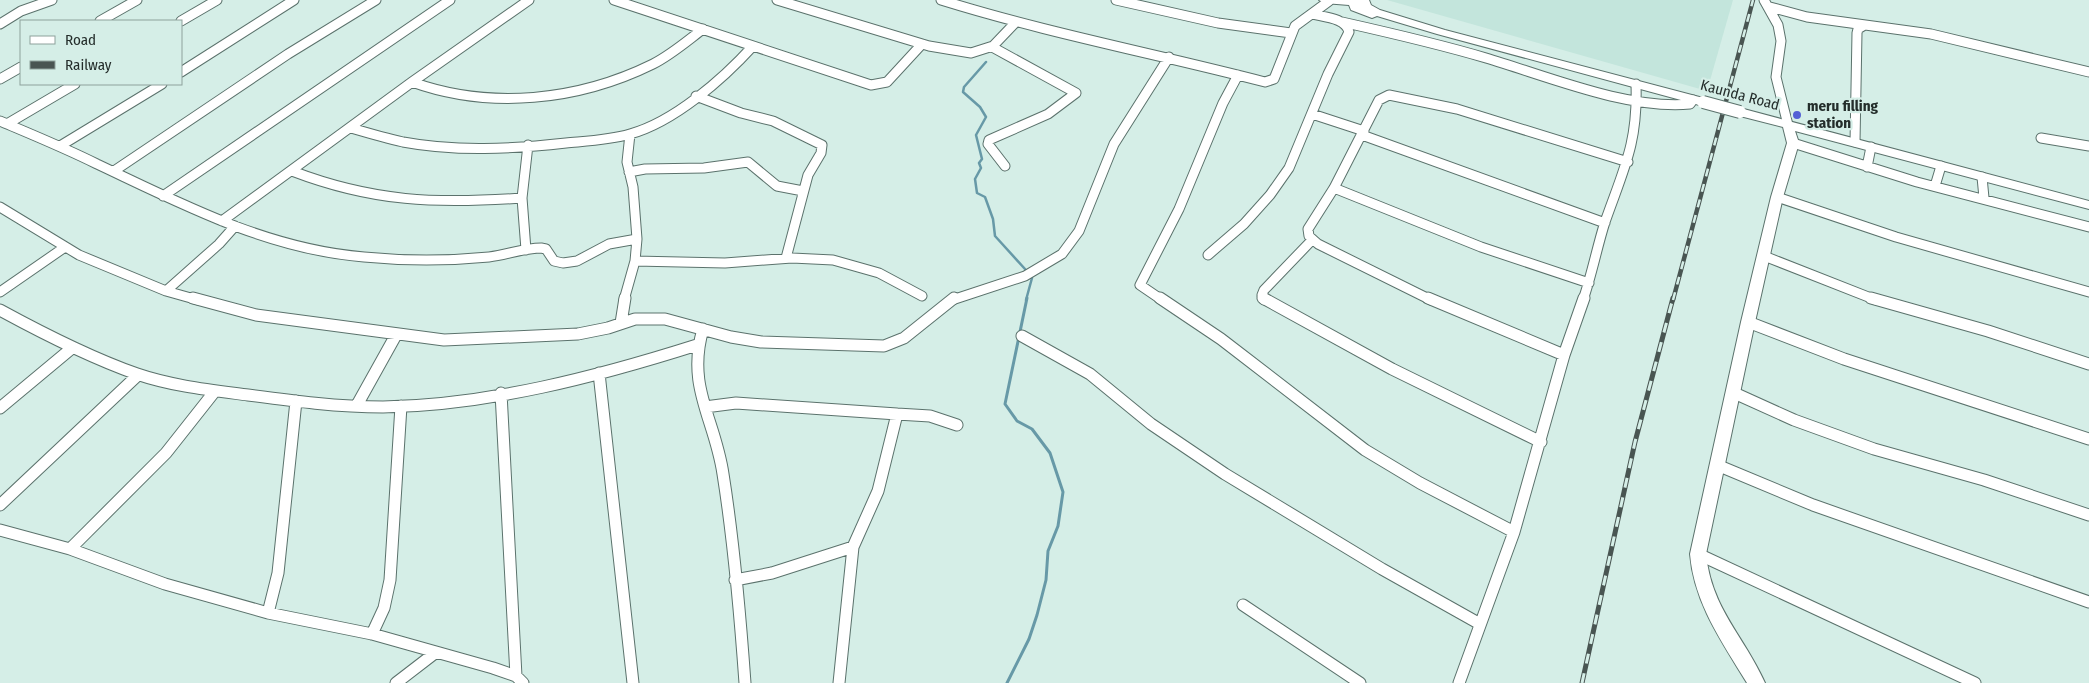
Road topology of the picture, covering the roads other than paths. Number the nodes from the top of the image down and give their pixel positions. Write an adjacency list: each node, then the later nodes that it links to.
1 (52, 0): 21 (street)
2 (138, 0): 17 (street)
3 (217, 0): 18 (street)
4 (294, 0): 31 (street)
5 (376, 0): 59 (street)
6 (450, 0): 66 (street)
7 (529, 0): 35 (street)
8 (614, 0): 23 (street)
9 (777, 0): 26 (street)
10 (941, 0): 20 (street)
11 (1116, 0): 25 (street)
12 (1327, 1): 14 (main road, Kaunda Road); 16 (street)
13 (1364, 1): 14 (main road, Kaunda Road); 24 (main road, Kaunda Road)
14 (1352, 2): 24 (main road, Kaunda Road)
15 (1767, 3): 22 (street); 44 (street)
16 (1312, 14): 19 (street); 25 (street)
17 (102, 20)
18 (182, 20)
19 (1342, 22): 40 (street); 42 (street)
20 (1015, 23): 28 (street); 29 (street)
21 (0, 24)
22 (1863, 26): 32 (street); 49 (street)
23 (703, 29): 27 (street); 35 (street)
24 (1441, 32): 36 (main road, Kaunda Road)
25 (1291, 33): 33 (street)
26 (922, 44): 27 (street); 28 (street)
27 (753, 46): 39 (street)
28 (993, 46): 56 (street)
29 (1169, 57): 33 (street); 92 (street)
30 (20, 68): 34 (street)
31 (182, 71)
32 (2089, 72)
33 (1238, 75): 117 (street)
34 (0, 79)
35 (412, 82): 45 (street)
36 (1636, 84): 40 (street); 41 (main road, Kaunda Road)
37 (73, 85): 43 (street)
38 (160, 85): 52 (street)
39 (696, 96): 47 (street); 65 (street)
40 (1637, 101): 41 (street); 55 (street)
41 (1698, 101): 44 (main road, Kaunda Road, bridge)
42 (1312, 114): 46 (street); 80 (street)
43 (4, 122): 52 (street)
44 (1788, 125): 49 (main road, Kaunda Road); 50 (main road)
45 (351, 128): 51 (street); 60 (street)
46 (1363, 133): 55 (street); 64 (street); 73 (street)
47 (630, 134): 51 (street); 61 (street)
48 (2041, 138): 53 (street)
49 (1855, 142): 54 (main road, Kaunda Road)
50 (1793, 143): 58 (street); 67 (main road)
51 (528, 145): 68 (street)
52 (60, 146): 59 (street)
53 (2089, 146)
54 (1871, 147): 57 (main road, Kaunda Road); 58 (street)
55 (1628, 162): 73 (street)
56 (1005, 166)
57 (1941, 166): 62 (main road, Kaunda Road); 63 (street)
58 (1867, 167): 63 (street)
59 (114, 171): 66 (street)
60 (292, 171): 68 (street); 72 (street)
61 (629, 172): 65 (street); 76 (street)
62 (1982, 177): 69 (street); 70 (main road, Kaunda Road)
63 (1935, 186): 69 (street)
64 (1334, 188): 77 (street); 84 (street)
65 (803, 191): 82 (street)
66 (163, 196): 72 (street)
67 (1777, 196): 81 (main road); 87 (street)
68 (522, 198): 79 (street)
69 (1984, 198): 75 (street)
70 (2089, 205)
71 (0, 206): 78 (street)
72 (222, 221): 74 (street)
73 (1605, 223): 84 (street)
74 (235, 226): 79 (street); 85 (street)
75 (2089, 227)
76 (637, 239): 79 (street); 83 (street)
77 (1312, 240): 97 (street); 112 (street)
78 (65, 246): 85 (street); 86 (street)
79 (526, 250)
80 (1208, 255)
81 (1764, 256): 90 (main road); 98 (street)
82 (786, 258): 83 (street); 88 (street)
83 (635, 261): 91 (street)
84 (1589, 283): 97 (street)
85 (166, 291): 93 (street)
86 (0, 292)
87 (2089, 292)
88 (922, 296)
89 (0, 310): 96 (street)
90 (1748, 322): 102 (main road); 111 (street)
91 (621, 323): 92 (street); 93 (street)
92 (703, 329): 95 (street)
93 (396, 335): 105 (street)
94 (1022, 336): 125 (street)
95 (697, 345): 99 (street); 107 (street)
96 (72, 348): 100 (street); 108 (street)
97 (1564, 355): 112 (street)
98 (2089, 364)
99 (599, 373): 103 (street); 130 (street)
100 (138, 375): 101 (street); 114 (street)
101 (215, 391): 104 (street); 119 (street)
102 (1732, 392): 113 (main road); 115 (street)
103 (501, 393): 106 (street); 128 (street)
104 (296, 401): 105 (street); 124 (street)
105 (357, 405): 106 (street)
106 (401, 406): 126 (street)
107 (705, 407): 109 (street); 121 (street)
108 (0, 408)
109 (897, 414): 110 (street); 118 (street)
110 (957, 425)
111 (2089, 439)
112 (1541, 442): 117 (street)
113 (1717, 464): 120 (main road); 122 (street)
114 (0, 505)
115 (2089, 516)
116 (0, 530): 119 (street)
117 (1514, 532): 125 (street)
118 (853, 547): 121 (street); 132 (street)
119 (70, 549): 124 (street)
120 (1698, 554): 135 (main road); 136 (street)
121 (735, 580): 131 (street)
122 (2089, 602)
123 (1243, 605): 133 (street)
124 (268, 613): 126 (street)
125 (1480, 624): 134 (street)
126 (372, 634): 127 (street)
127 (435, 653): 128 (street); 129 (street)
128 (519, 680)
129 (396, 683)
130 (633, 683)
131 (745, 683)
132 (839, 683)
133 (1360, 683)
134 (1459, 683)
135 (1756, 683)
136 (1975, 683)

